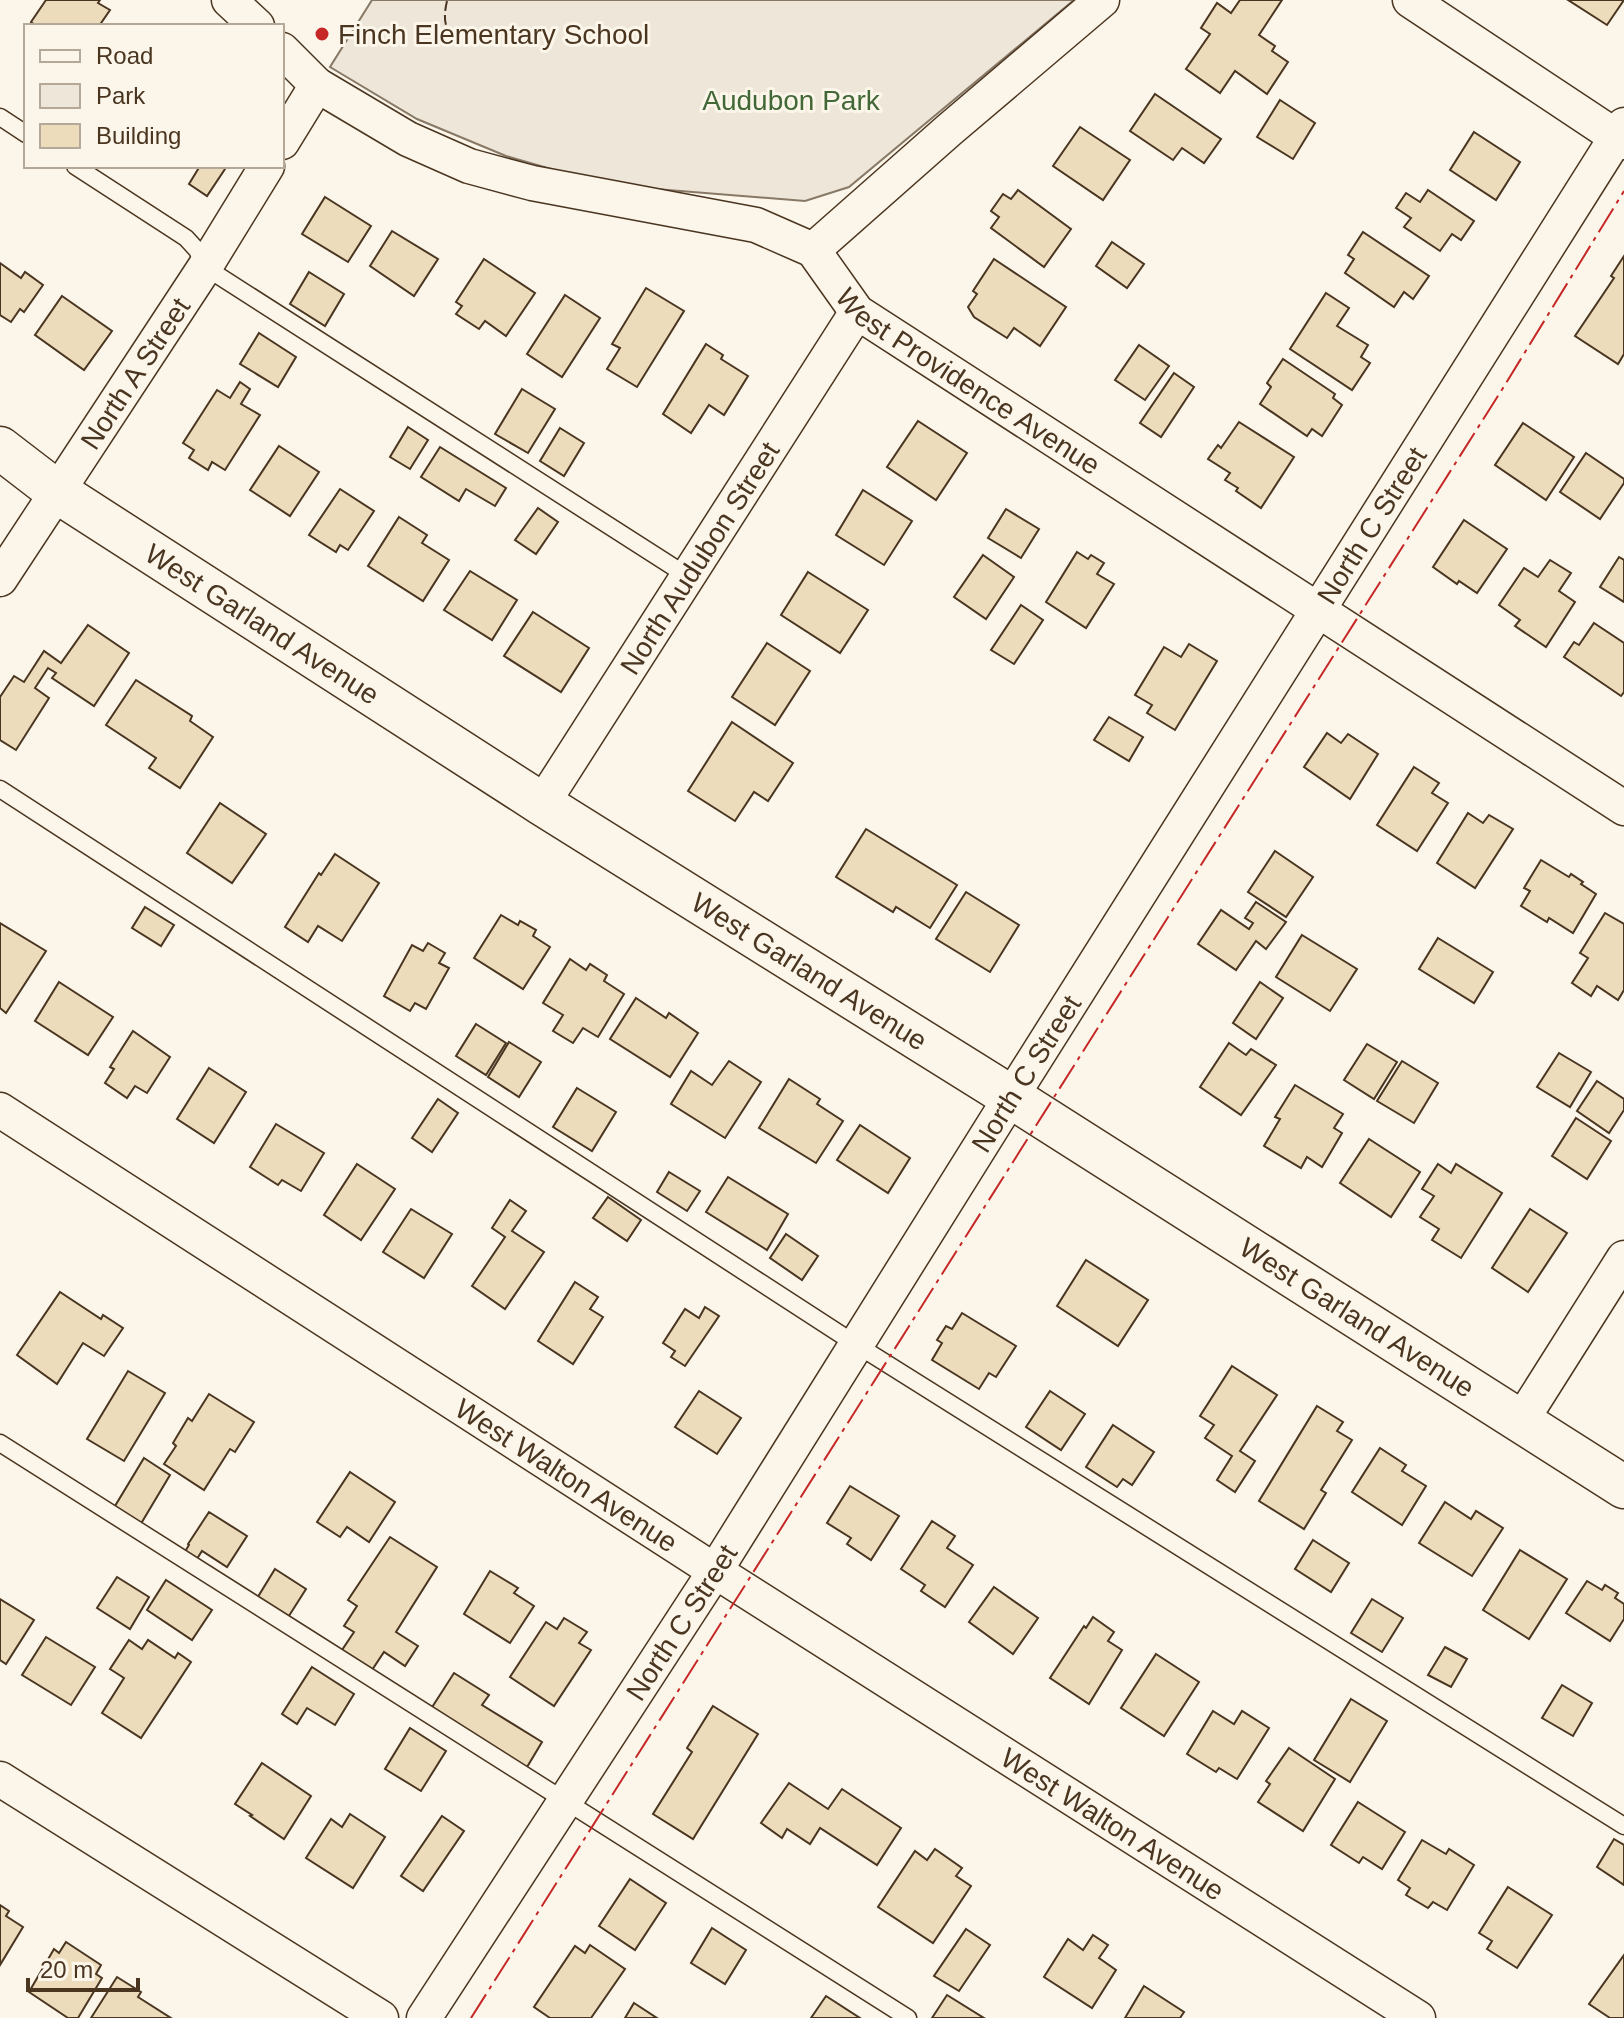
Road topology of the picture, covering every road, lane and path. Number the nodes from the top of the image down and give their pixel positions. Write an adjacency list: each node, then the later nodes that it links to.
1 (229, 0): 4 (street)
2 (1102, 0): 13 (street)
3 (1410, 0): 9 (street)
4 (255, 24)
5 (284, 52): 6 (street)
6 (317, 85): 10 (street); 13 (street)
7 (0, 117): 8 (lane)
8 (24, 133)
9 (1622, 135): 20 (street, North C Street)
10 (284, 139)
11 (78, 168): 14 (lane)
12 (266, 168): 14 (street, North A Street)
13 (813, 250): 15 (street, West Providence Avenue)
14 (205, 267): 17 (street, North A Street); 18 (lane)
15 (857, 312): 18 (street, North Audubon Street); 20 (street, West Providence Avenue)
16 (0, 448): 17 (street, West Garland Avenue)
17 (56, 491): 19 (street, North A Street); 22 (street, West Garland Avenue)
18 (689, 577): 22 (street, North Audubon Street)
19 (0, 579)
20 (1318, 609): 23 (street, West Providence Avenue); 24 (street, North C Street)
21 (0, 789): 27 (lane)
22 (542, 804): 24 (street, West Garland Avenue)
23 (1624, 808)
24 (1011, 1097): 27 (street, North C Street); 28 (street, West Garland Avenue)
25 (0, 1110): 31 (street, West Walton Avenue)
26 (1624, 1258): 28 (street)
27 (857, 1345): 31 (street, North C Street); 34 (lane)
28 (1521, 1421): 30 (street, West Garland Avenue)
29 (0, 1443): 33 (lane)
30 (1624, 1487)
31 (715, 1571): 33 (street, North C Street); 38 (street, West Walton Avenue)
32 (0, 1779): 35 (street)
33 (566, 1802): 36 (street, North C Street); 37 (lane)
34 (1624, 1826)
35 (381, 2018)
36 (424, 2018)
37 (908, 2018)
38 (1418, 2018)

